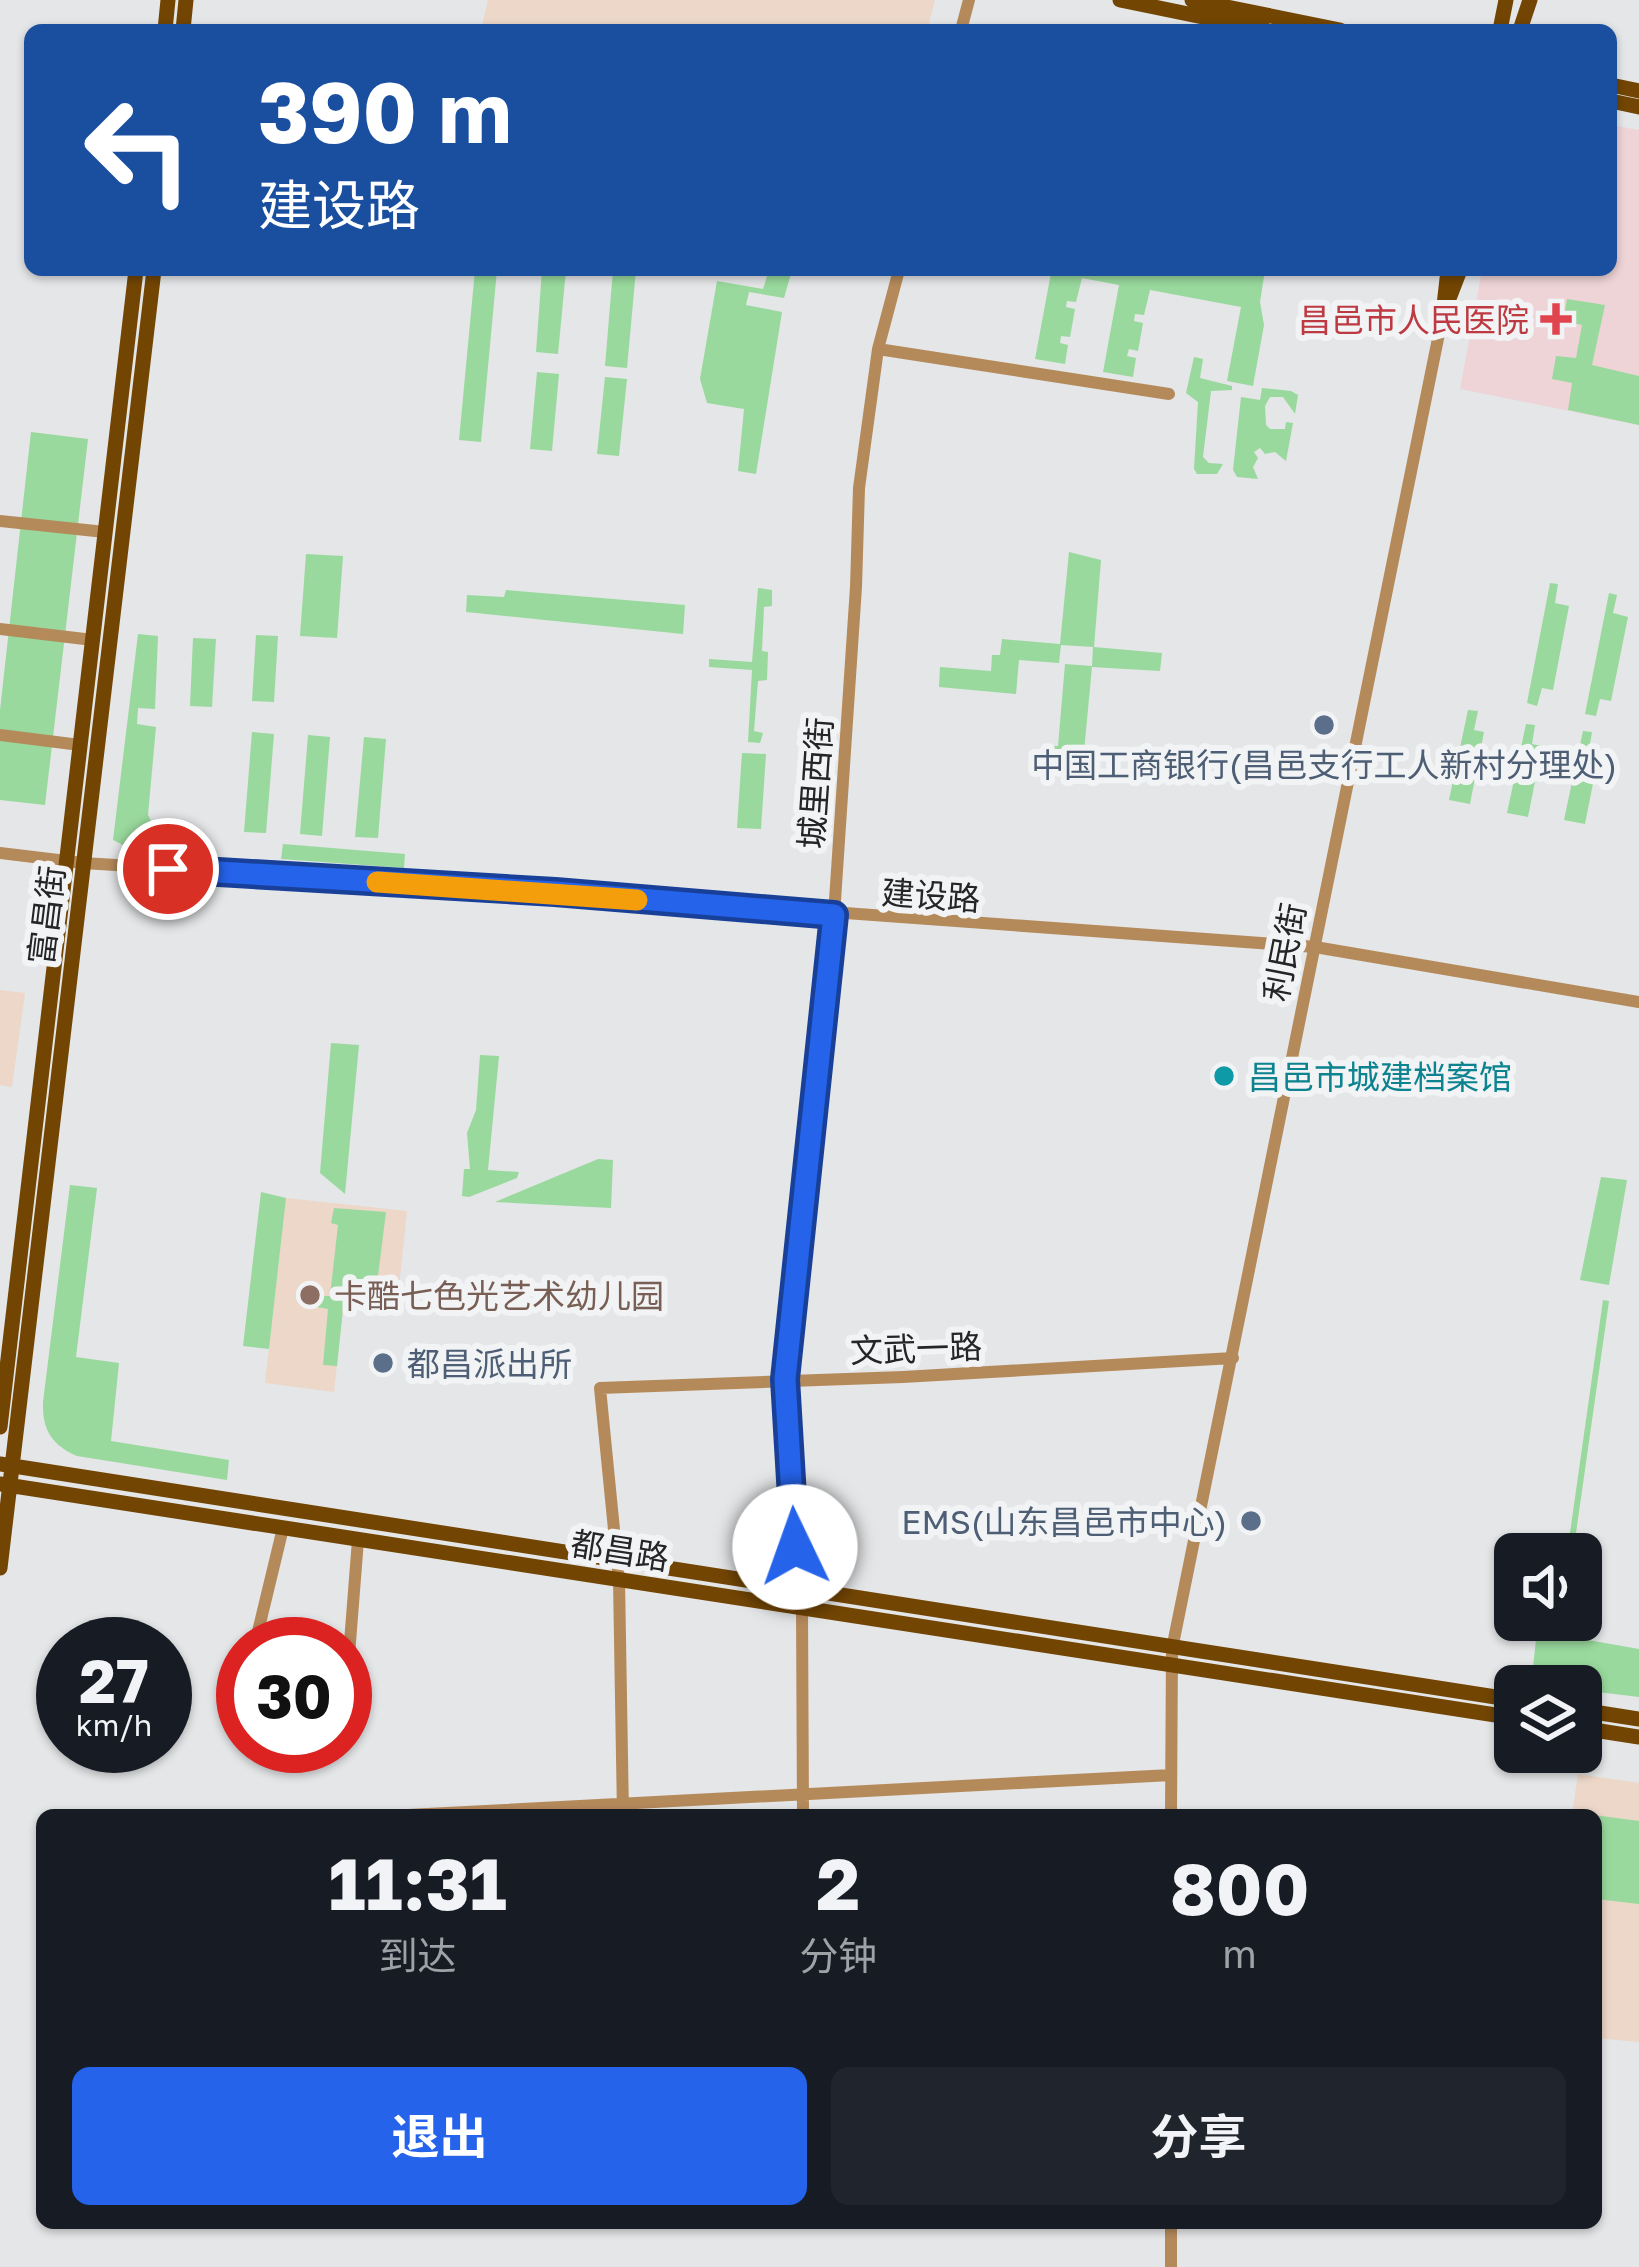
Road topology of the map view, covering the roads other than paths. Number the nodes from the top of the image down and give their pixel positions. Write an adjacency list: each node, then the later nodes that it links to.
1 (1120, 0): 3 (main road)
2 (1192, 0): 4 (main road)
3 (1237, 24)
4 (1310, 24)
5 (135, 276): 14 (main road, 富昌街)
6 (153, 276): 20 (main road, 富昌街)
7 (897, 276): 11 (street, 城里西街)
8 (1447, 276): 10 (main road, 利民街)
9 (1458, 276): 10 (main road, 利民街)
10 (1443, 314): 22 (street, 利民街)
11 (878, 349): 12 (street); 21 (street, 城里西街)
12 (1169, 394)
13 (0, 521): 14 (street)
14 (106, 532): 16 (main road, 富昌街)
15 (0, 629): 16 (street)
16 (93, 640): 18 (main road, 富昌街)
17 (0, 736): 18 (street)
18 (80, 745): 20 (main road, 富昌街)
19 (0, 853): 20 (street, 建设路)
20 (75, 862): 21 (street, 建设路); 24 (main road, 富昌街); 28 (main road, 富昌街)
21 (834, 915): 22 (street, 建设路); 26 (street, 城里西街)
22 (1316, 947): 23 (street, 建设路); 25 (street, 利民街)
23 (1639, 1002)
24 (5, 1330): 27 (main road, 富昌街)
25 (1233, 1358): 26 (street, 文武一路); 39 (street, 利民街)
26 (785, 1379): 32 (street, 文武一路); 35 (street, 城里西街)
27 (0, 1427)
28 (5, 1465): 29 (main road, 富昌街); 32 (main road)
29 (4, 1485): 30 (main road, 都昌路); 33 (main road, 富昌街)
30 (283, 1528): 31 (main road, 都昌路); 37 (street)
31 (358, 1540): 34 (main road, 都昌路); 38 (street)
32 (616, 1561): 34 (street); 35 (main road)
33 (0, 1568)
34 (619, 1580): 36 (main road, 都昌路); 48 (street)
35 (797, 1590): 39 (main road)
36 (802, 1608): 39 (main road, 都昌路); 47 (street)
37 (262, 1617)
38 (352, 1617)
39 (1170, 1657): 40 (main road, 都昌路); 42 (main road, 都昌路); 46 (street, 利民街)
40 (1494, 1697)
41 (1602, 1713): 43 (main road)
42 (1494, 1714)
43 (1639, 1719)
44 (1602, 1731): 45 (main road)
45 (1639, 1737)
46 (1171, 1775): 47 (street); 51 (street, 利民街)
47 (801, 1794): 48 (street); 50 (street)
48 (623, 1808): 49 (street)
49 (592, 1809)
50 (802, 1809)
51 (1172, 1809)
52 (1171, 2229): 53 (street)
53 (1171, 2267)

